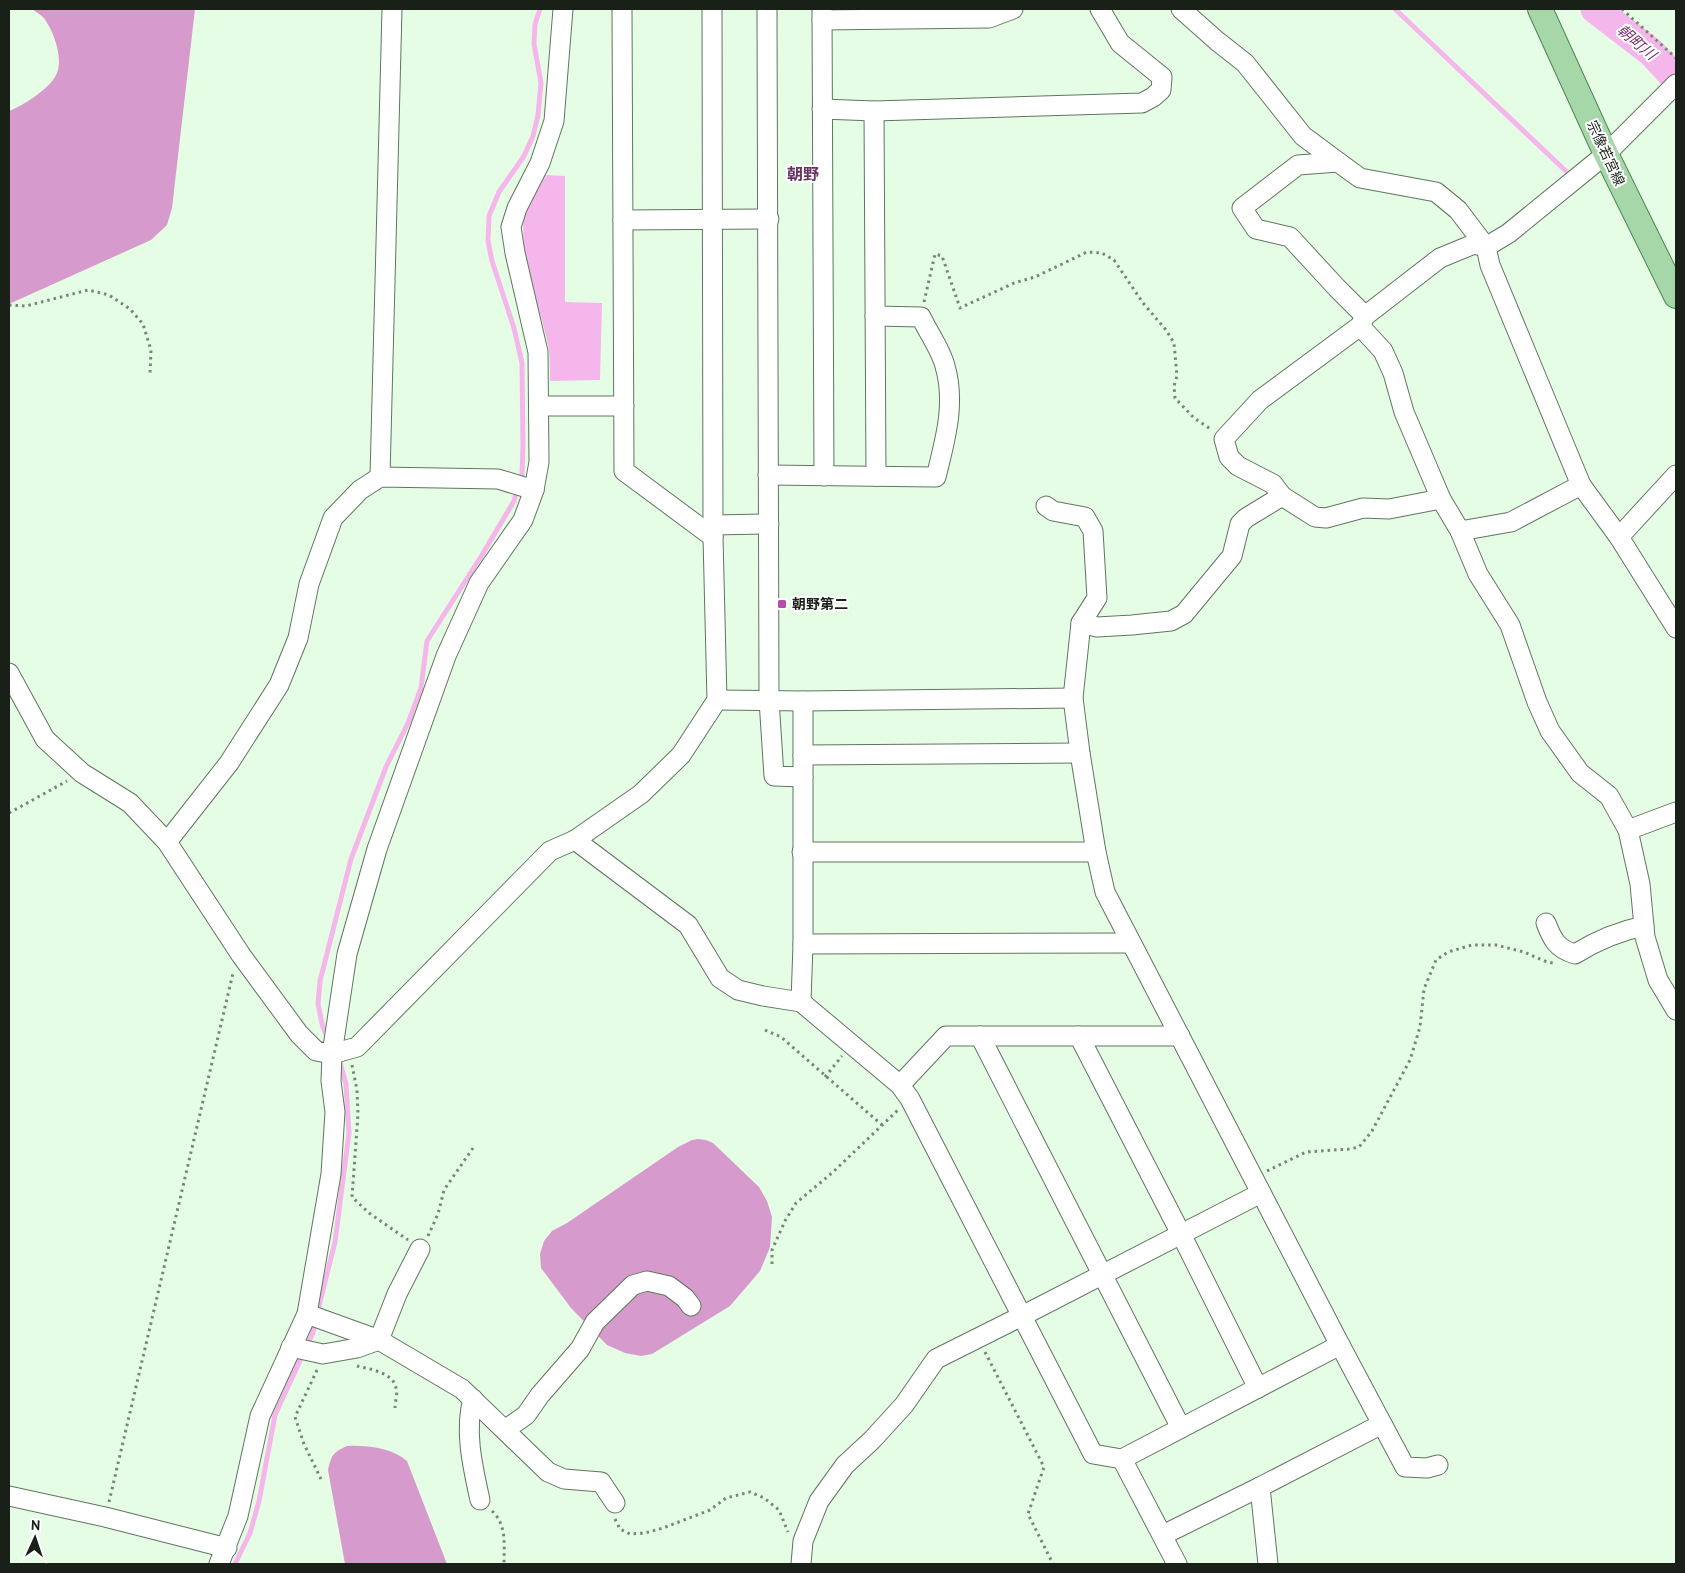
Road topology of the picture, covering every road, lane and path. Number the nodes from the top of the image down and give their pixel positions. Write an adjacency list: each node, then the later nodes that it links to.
1 (392, 9): 35 (street)
2 (563, 9): 28 (street)
3 (622, 9): 20 (street)
4 (712, 9): 18 (street)
5 (767, 9): 19 (street)
6 (1013, 9): 11 (street)
7 (1100, 9): 15 (street)
8 (1181, 9): 17 (street)
9 (1540, 9): 16 (main road, 宗像若宮線)
10 (1622, 9): 12 (path)
11 (822, 14): 14 (street)
12 (1676, 58)
13 (1676, 84): 16 (street)
14 (822, 109): 15 (street); 33 (street)
15 (874, 111): 24 (street)
16 (1606, 154): 21 (street); 22 (main road, 宗像若宮線)
17 (1338, 162): 21 (street); 26 (street)
18 (712, 219): 19 (street); 20 (street); 42 (street)
19 (769, 219): 31 (street)
20 (623, 220): 29 (street)
21 (1486, 247): 26 (street); 36 (street)
22 (1676, 296)
23 (9, 305): 27 (path)
24 (874, 316): 25 (street); 34 (street)
25 (921, 317): 30 (path); 34 (street)
26 (1363, 321): 30 (street); 39 (street)
27 (150, 374)
28 (539, 406): 29 (street); 37 (street)
29 (624, 406): 42 (street)
30 (1224, 439): 38 (street)
31 (768, 475): 33 (street); 41 (street)
32 (1676, 475): 44 (street)
33 (824, 476): 34 (street)
34 (876, 476)
35 (380, 477): 37 (street); 60 (street)
36 (1581, 485): 43 (street); 44 (street)
37 (534, 490): 76 (street)
38 (1282, 496): 39 (street); 45 (street)
39 (1441, 498): 43 (street)
40 (1046, 506): 45 (street)
41 (769, 524): 42 (street); 50 (street)
42 (714, 531): 49 (street)
43 (1460, 531): 58 (street)
44 (1618, 537): 46 (street)
45 (1081, 623): 48 (street)
46 (1676, 628)
47 (9, 673): 54 (street)
48 (1073, 698): 51 (street); 52 (street)
49 (717, 700): 50 (street); 59 (street)
50 (769, 700): 51 (street); 55 (street)
51 (803, 701): 53 (street)
52 (1080, 753): 53 (street); 62 (street)
53 (803, 755): 55 (street)
54 (82, 773): 57 (path); 60 (street)
55 (802, 777): 61 (street)
56 (1676, 812): 58 (street)
57 (9, 813)
58 (1628, 830): 64 (street)
59 (575, 840): 69 (street); 76 (street)
60 (167, 842): 68 (street)
61 (802, 852): 62 (street); 66 (street)
62 (1096, 852): 65 (street)
63 (1546, 923): 67 (street)
64 (1644, 926): 67 (street); 70 (street)
65 (1131, 942): 66 (street); 74 (street)
66 (803, 944): 69 (street)
67 (1575, 954): 81 (path)
68 (240, 955): 76 (street); 107 (path)
69 (801, 1002): 75 (street)
70 (1676, 1010)
71 (765, 1030): 77 (path)
72 (980, 1036): 73 (street); 78 (street); 85 (street)
73 (1079, 1036): 74 (street); 82 (street)
74 (1180, 1036): 81 (street)
75 (852, 1044): 77 (path); 78 (street)
76 (341, 1052): 83 (path); 87 (street)
77 (825, 1077): 79 (path)
78 (905, 1092): 79 (path); 88 (street)
79 (882, 1125): 84 (path)
80 (473, 1148): 83 (path)
81 (1257, 1185): 82 (street); 91 (street)
82 (1180, 1234): 85 (street); 94 (street)
83 (420, 1250): 90 (street)
84 (772, 1264)
85 (1103, 1274): 88 (street); 98 (street)
86 (691, 1306): 99 (street)
87 (307, 1314): 90 (street); 92 (street)
88 (1022, 1316): 89 (street); 100 (street)
89 (978, 1338): 112 (street); 113 (path)
90 (380, 1340): 93 (street); 95 (street)
91 (1340, 1346): 94 (street); 97 (street)
92 (291, 1347): 93 (street); 110 (street)
93 (323, 1354): 96 (path); 102 (path)
94 (1258, 1388): 98 (street)
95 (473, 1399): 99 (street); 105 (street)
96 (395, 1408)
97 (1382, 1424): 101 (street); 103 (street)
98 (1181, 1428): 100 (street)
99 (505, 1430): 106 (street)
100 (1122, 1459): 108 (street)
101 (1438, 1464)
102 (321, 1479)
103 (1260, 1486): 108 (street); 115 (street)
104 (9, 1496): 107 (street)
105 (480, 1500): 111 (path)
106 (615, 1503): 109 (path)
107 (105, 1518): 110 (street)
108 (1163, 1535): 114 (street)
109 (789, 1541)
110 (223, 1556)
111 (504, 1564)
112 (801, 1564)
113 (1052, 1564)
114 (1177, 1564)
115 (1268, 1564)

